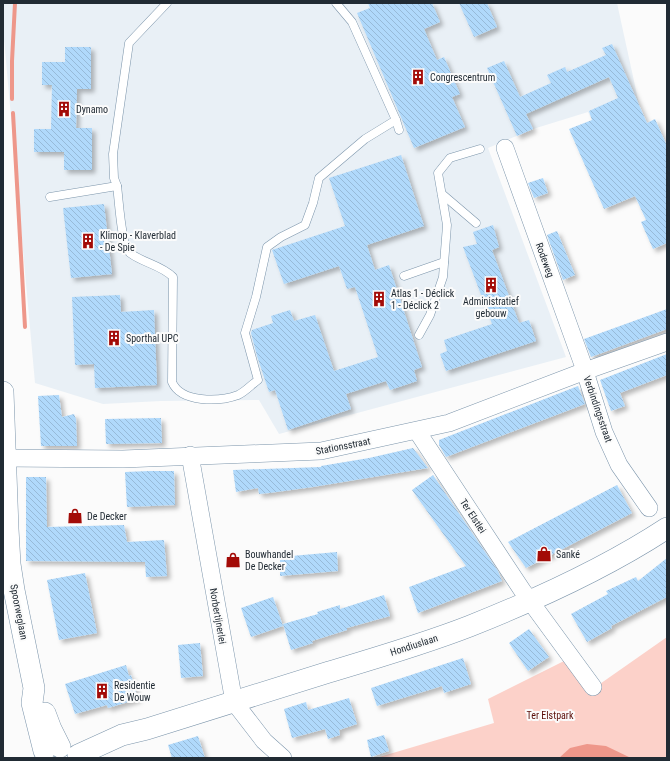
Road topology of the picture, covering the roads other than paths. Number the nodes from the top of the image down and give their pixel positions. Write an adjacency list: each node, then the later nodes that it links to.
1 (167, 3): 7 (lane)
2 (336, 3): 3 (lane)
3 (396, 120): 4 (lane); 7 (lane)
4 (399, 130)
5 (505, 148): 15 (street, Rodeweg)
6 (480, 149): 8 (lane)
7 (117, 186): 9 (lane)
8 (442, 194): 10 (lane); 11 (lane)
9 (50, 197)
10 (476, 223)
11 (444, 262): 12 (lane); 13 (lane)
12 (404, 276)
13 (419, 335)
14 (667, 342): 15 (street, Stationsstraat)
15 (585, 371): 17 (street, Stationsstraat); 20 (street, Verbindingsstraat)
16 (3, 392): 19 (street, Spoorweglaan)
17 (417, 431): 18 (street, Stationsstraat); 22 (street, Ter Elstlei)
18 (190, 455): 19 (street, Stationsstraat); 24 (street, Norbertijnerlei)
19 (4, 458): 26 (street, Spoorweglaan)
20 (649, 508)
21 (667, 528): 22 (street, Hondiuslaan)
22 (530, 600): 23 (street, Ter Elstlei); 24 (street, Hondiuslaan)
23 (593, 687)
24 (234, 702): 25 (street, Hondiuslaan); 28 (street, Norbertijnerlei)
25 (147, 729): 26 (street, Hondiuslaan); 27 (street, Hondiuslaan)
26 (60, 754)
27 (99, 758)
28 (283, 758)

